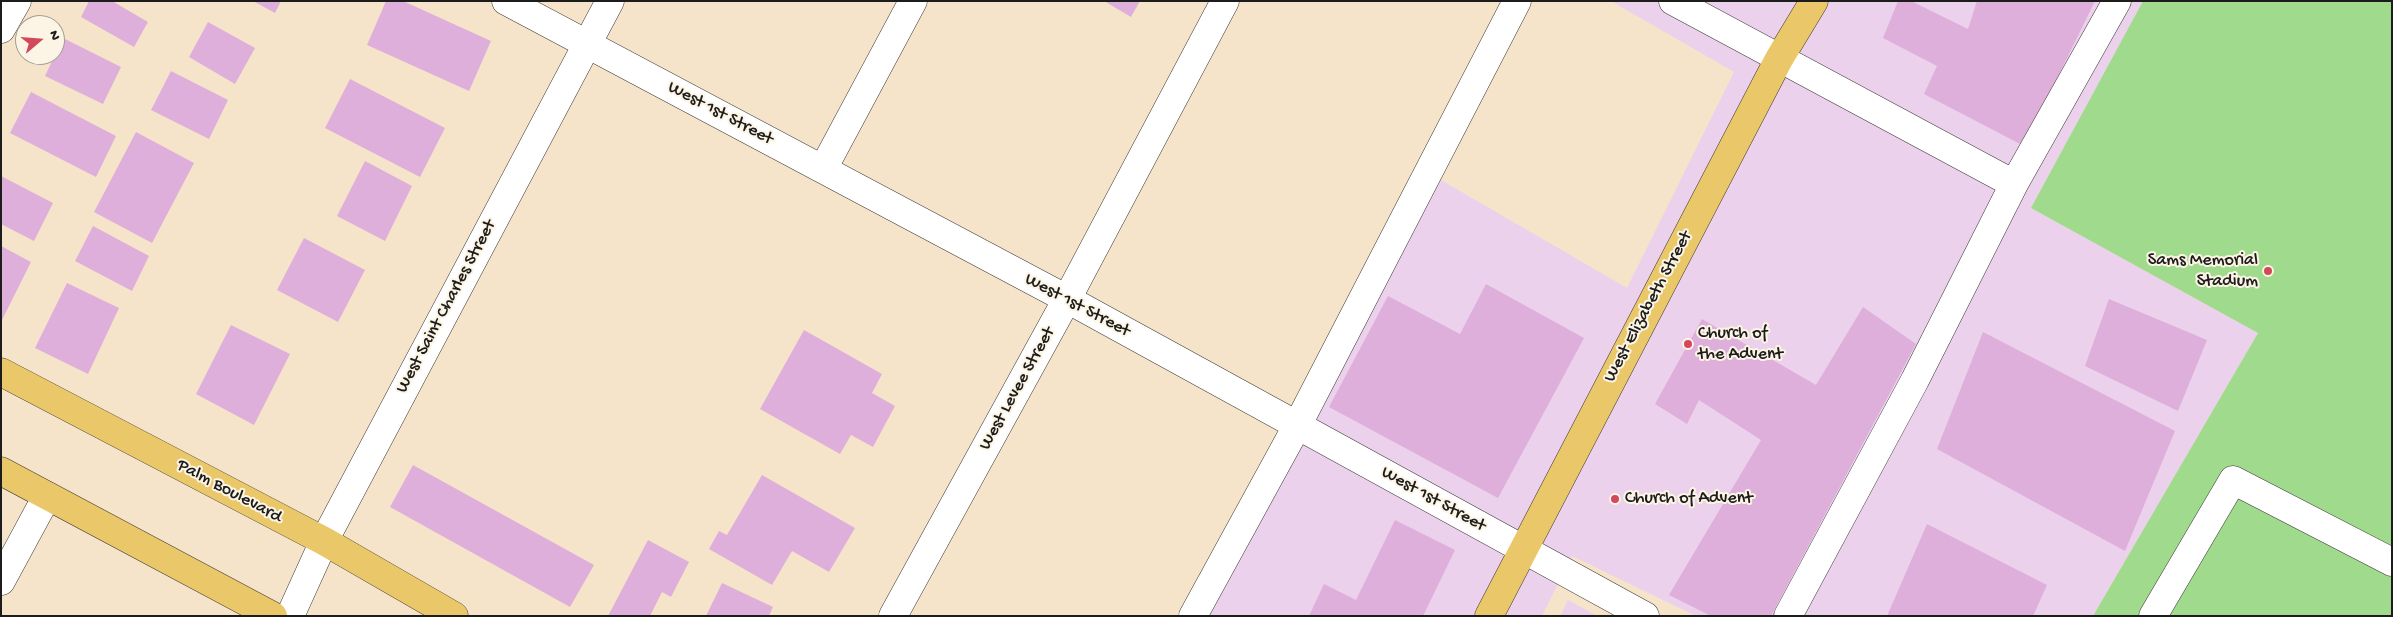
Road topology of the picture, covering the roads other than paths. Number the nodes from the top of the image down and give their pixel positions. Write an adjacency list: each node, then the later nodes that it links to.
1 (17, 1): 10 (street)
2 (506, 1): 11 (street, West 1st Street)
3 (610, 1): 11 (street, West Saint Charles Street)
4 (913, 1): 13 (street)
5 (1225, 1): 15 (street, West Levee Street)
6 (1517, 1): 17 (street)
7 (1673, 1): 12 (street)
8 (1814, 1): 12 (main road, West Elizabeth Street)
9 (2117, 1): 14 (street)
10 (1, 29)
11 (586, 43): 13 (street, West 1st Street); 20 (street, West Saint Charles Street)
12 (1779, 59): 14 (street); 21 (main road, West Elizabeth Street)
13 (823, 169): 15 (street, West 1st Street)
14 (2014, 184): 32 (street)
15 (1067, 300): 17 (street, West 1st Street); 25 (street, West Levee Street)
16 (1, 372): 20 (main road, Palm Boulevard)
17 (1297, 426): 21 (street, West 1st Street); 29 (street)
18 (1, 471): 19 (main road)
19 (47, 496): 23 (street); 26 (main road)
20 (324, 541): 27 (street, West Saint Charles Street); 28 (main road, Palm Boulevard)
21 (1522, 549): 24 (street, West 1st Street); 30 (main road, West Elizabeth Street)
22 (2392, 562): 33 (street)
23 (1, 581)
24 (1615, 608): 31 (street, West 1st Street)
25 (903, 612)
26 (273, 616)
27 (290, 616)
28 (454, 616)
29 (1193, 616)
30 (1489, 616)
31 (1645, 616)
32 (1788, 616)
33 (2153, 616)

